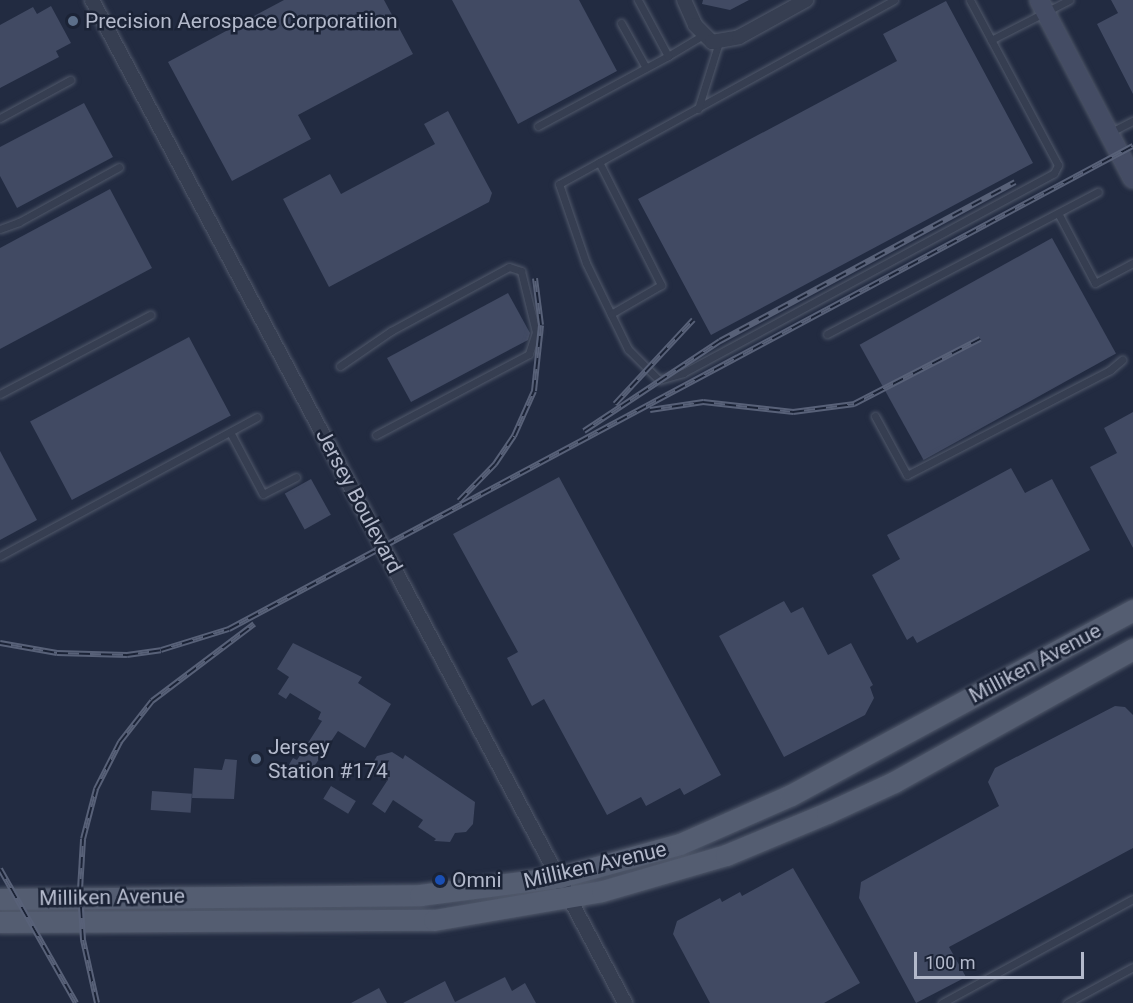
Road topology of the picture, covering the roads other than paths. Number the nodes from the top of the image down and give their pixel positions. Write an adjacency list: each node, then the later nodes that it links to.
1 (92, 0): 43 (street, Jersey Boulevard)
2 (638, 0): 12 (lane)
3 (684, 0): 10 (street)
4 (806, 0): 10 (street)
5 (894, 0): 15 (lane)
6 (970, 0): 11 (lane)
7 (1069, 0): 8 (lane)
8 (1042, 6): 11 (lane); 19 (main road)
9 (621, 23): 13 (lane)
10 (711, 40): 12 (lane); 15 (lane)
11 (991, 40): 27 (lane)
12 (668, 56): 13 (lane)
13 (646, 68): 18 (lane)
14 (70, 80): 16 (lane)
15 (698, 109): 20 (lane)
16 (0, 118)
17 (1133, 121): 19 (lane)
18 (538, 126)
19 (1109, 134): 22 (main road)
20 (599, 162): 27 (lane); 27 (lane)
21 (119, 167): 25 (lane)
22 (1133, 179)
23 (1098, 192): 24 (lane)
24 (1058, 213): 26 (lane); 29 (lane)
25 (0, 229)
26 (1133, 263)
27 (611, 314)
28 (150, 315): 32 (lane)
29 (827, 334)
30 (1122, 360): 33 (lane)
31 (340, 366): 36 (lane)
32 (0, 394)
33 (875, 416)
34 (257, 417): 35 (lane)
35 (230, 432): 37 (lane); 39 (lane)
36 (376, 435)
37 (296, 477)
38 (59, 514): 39 (lane)
39 (63, 522): 40 (lane)
40 (0, 556)
41 (1133, 610): 43 (main road, Milliken Avenue)
42 (1133, 649): 44 (main road, Milliken Avenue)
43 (560, 877): 44 (street, Jersey Boulevard); 45 (main road, Milliken Avenue)
44 (571, 898): 47 (main road, Milliken Avenue); 49 (street, Jersey Boulevard)
45 (0, 899)
46 (1133, 899): 50 (lane)
47 (0, 922)
48 (1133, 968): 51 (lane)
49 (625, 1003)
50 (942, 1003)
51 (1068, 1003)

